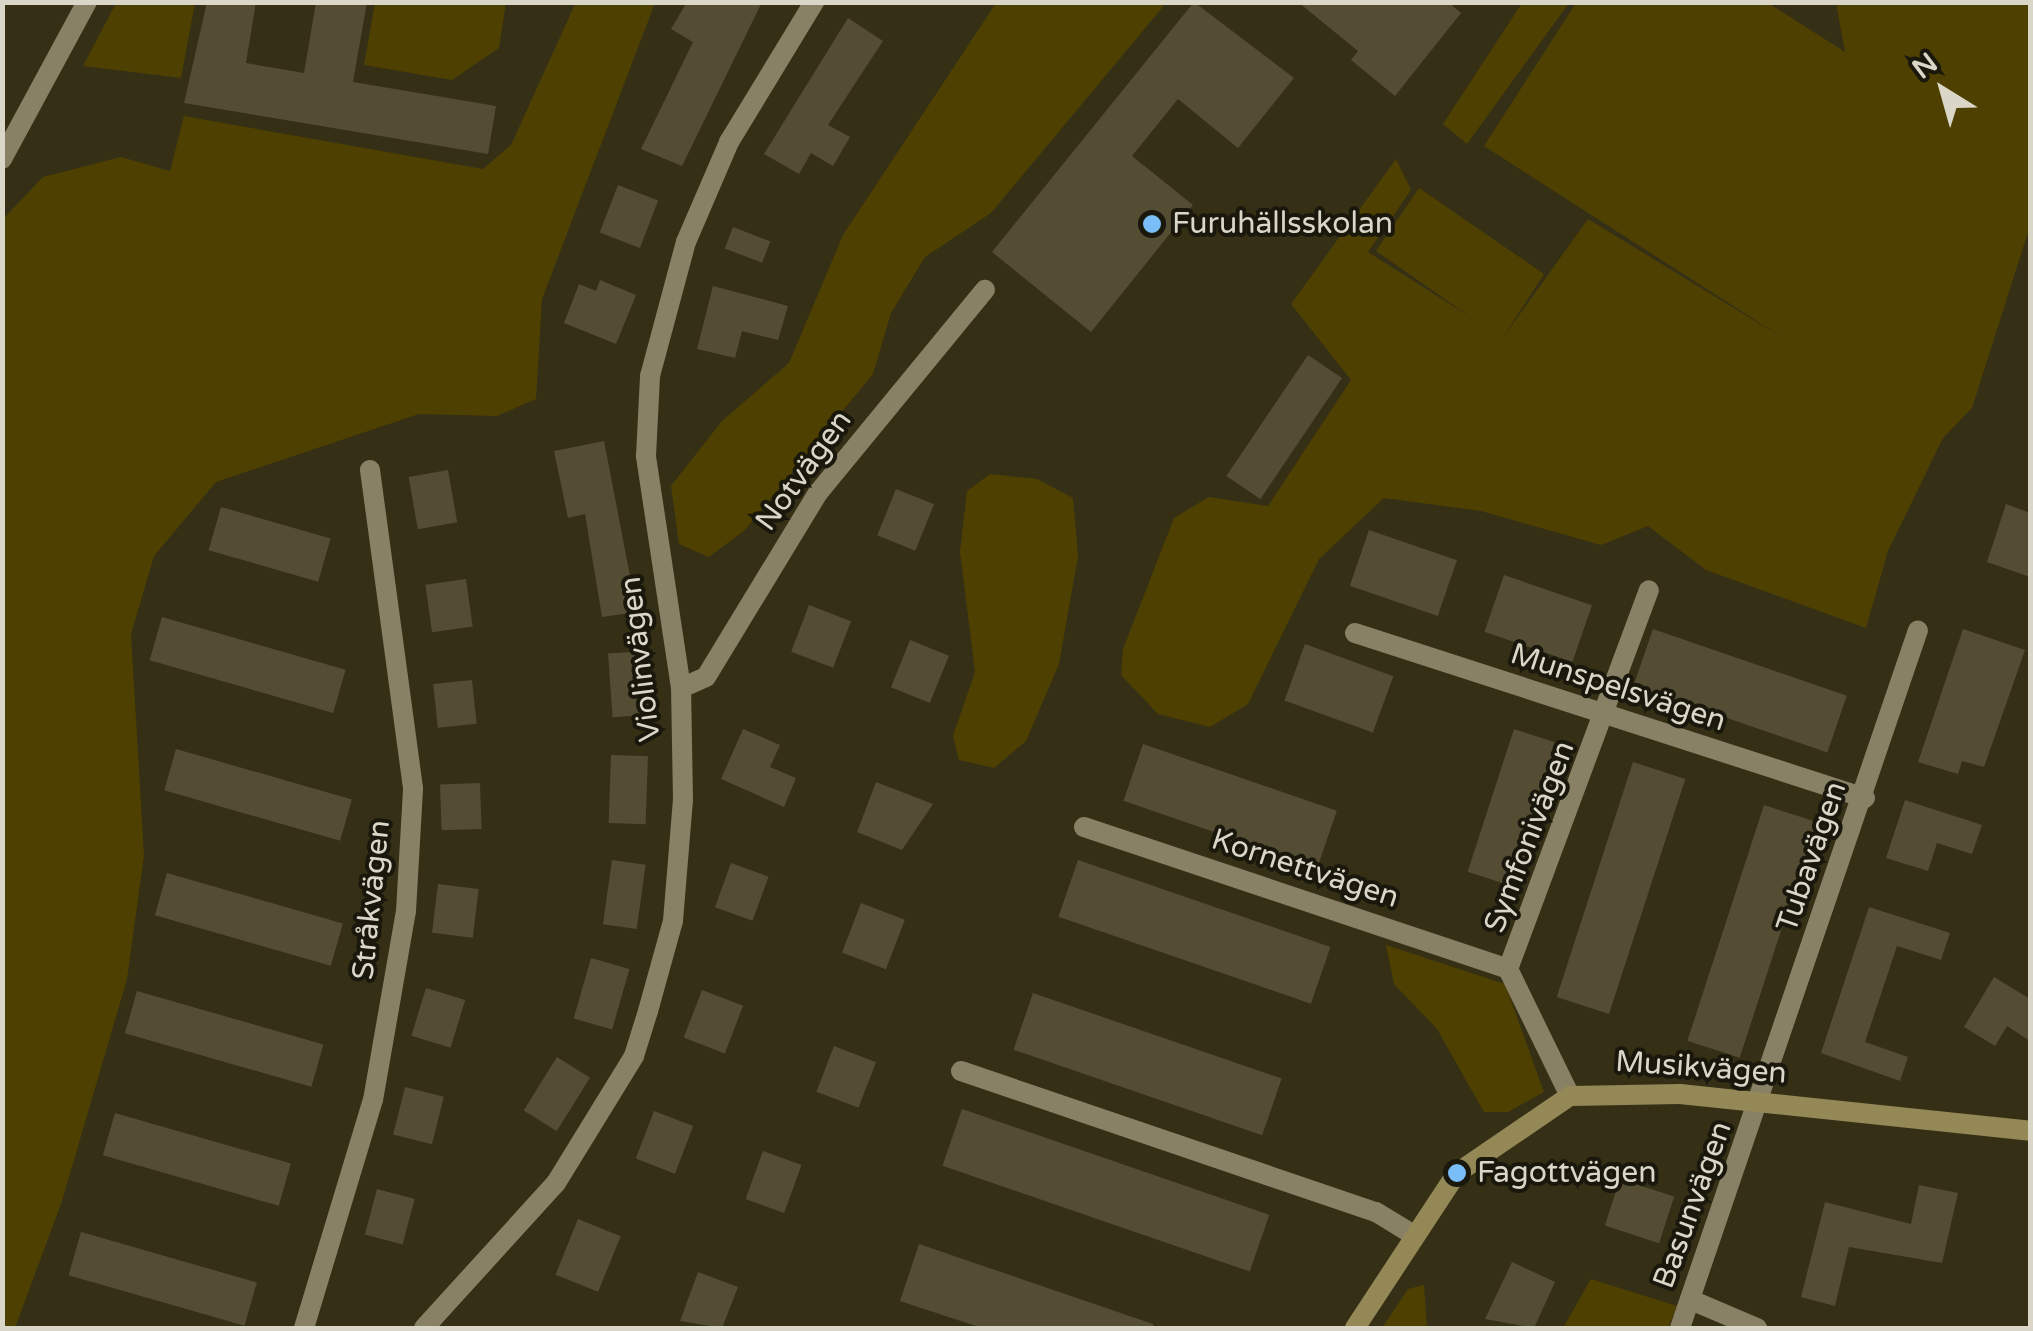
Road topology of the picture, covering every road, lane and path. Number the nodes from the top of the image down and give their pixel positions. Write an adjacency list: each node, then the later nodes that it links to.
1 (87, 2): 3 (street)
2 (814, 2): 9 (street, Violinvägen)
3 (2, 159)
4 (985, 290): 9 (street, Notvägen)
5 (370, 470): 20 (street, Stråkvägen)
6 (1649, 590): 10 (street, Symfonivägen)
7 (1918, 630): 11 (street, Tubavägen)
8 (1354, 633): 10 (street, Munspelsvägen)
9 (682, 688): 21 (street, Violinvägen)
10 (1607, 718): 11 (street, Munspelsvägen); 13 (street, Symfonivägen)
11 (1865, 798): 16 (street, Tubavägen)
12 (1084, 827): 13 (street, Kornettvägen)
13 (1508, 969): 15 (street, Symfonivägen)
14 (960, 1072): 18 (street)
15 (1570, 1096): 16 (street, Musikvägen); 18 (street, Musikvägen)
16 (1760, 1101): 17 (street, Musikvägen); 19 (street, Basunvägen)
17 (2030, 1131)
18 (1412, 1234): 22 (street, Musikvägen)
19 (1691, 1300): 23 (street, Basunvägen); 24 (street)
20 (304, 1328)
21 (424, 1328)
22 (1355, 1328)
23 (1680, 1328)
24 (1757, 1328)

